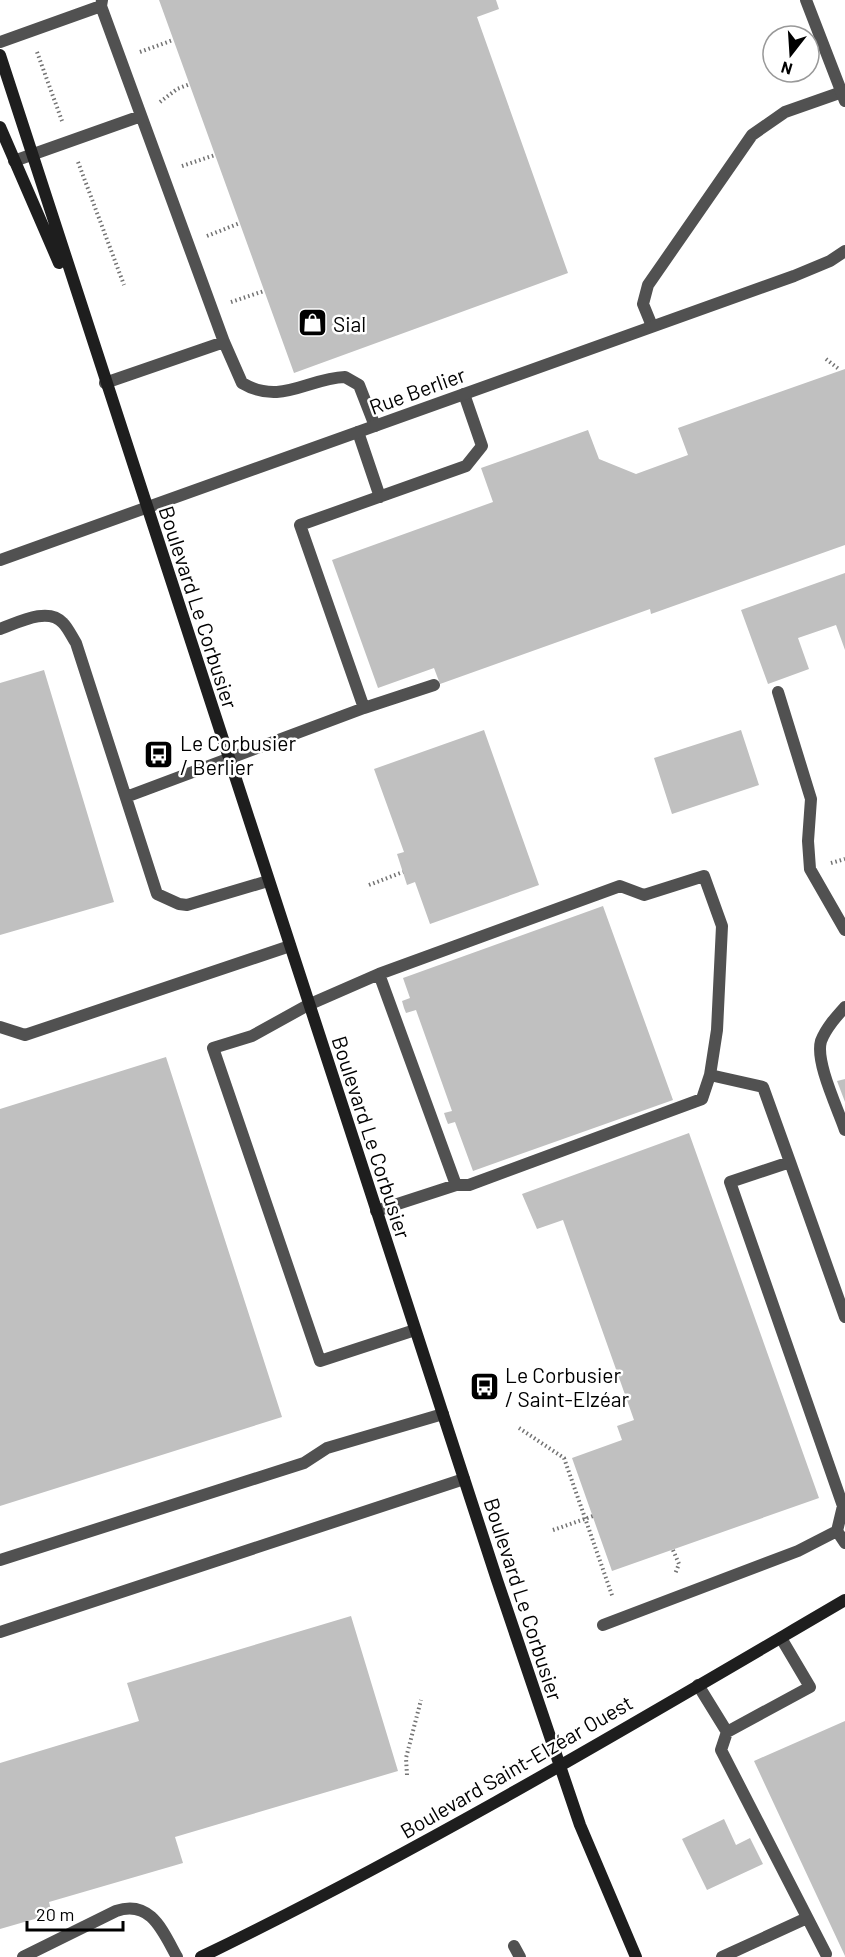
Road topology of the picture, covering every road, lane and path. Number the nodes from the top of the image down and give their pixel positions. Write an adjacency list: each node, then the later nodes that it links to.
1 (806, 0): 9 (street)
2 (102, 3): 4 (street); 10 (street)
3 (173, 40): 5 (path)
4 (0, 42)
5 (162, 44)
6 (0, 55): 12 (street, Boulevard Le Corbusier)
7 (190, 84): 8 (path)
8 (177, 89)
9 (843, 96): 22 (street)
10 (141, 116): 12 (street); 23 (street)
11 (0, 128): 15 (street, Boulevard Le Corbusier)
12 (32, 154): 15 (street); 21 (street, Boulevard Le Corbusier)
13 (215, 155): 14 (path)
14 (201, 160)
15 (14, 161): 21 (street, Boulevard Le Corbusier)
16 (240, 224): 17 (path)
17 (227, 228)
18 (845, 250): 22 (street, Rue Berlier)
19 (264, 291): 20 (path)
20 (251, 295)
21 (86, 325): 26 (street, Boulevard Le Corbusier)
22 (652, 326): 27 (street, Rue Berlier)
23 (224, 342): 26 (street); 28 (street)
24 (826, 359): 25 (path)
25 (840, 370)
26 (105, 383): 31 (street, Boulevard Le Corbusier)
27 (464, 394): 28 (street, Rue Berlier); 30 (street)
28 (375, 426): 29 (street, Rue Berlier)
29 (358, 432): 30 (street); 31 (street, Rue Berlier)
30 (380, 497): 36 (street)
31 (146, 507): 32 (street, Rue Berlier); 37 (street, Boulevard Le Corbusier)
32 (0, 560)
33 (0, 629): 38 (street)
34 (434, 685): 36 (street)
35 (778, 692): 42 (street)
36 (364, 708): 37 (street)
37 (228, 759): 38 (street); 40 (street, Boulevard Le Corbusier)
38 (126, 797): 40 (street)
39 (403, 872): 41 (path)
40 (268, 881): 43 (street, Boulevard Le Corbusier)
41 (369, 885)
42 (845, 930)
43 (290, 946): 45 (street, Boulevard Le Corbusier); 47 (street)
44 (379, 974): 45 (street); 48 (street); 51 (street)
45 (309, 1005): 52 (street, Boulevard Le Corbusier); 54 (street)
46 (845, 1007): 49 (street)
47 (0, 1027)
48 (710, 1075): 50 (street); 51 (street)
49 (845, 1130)
50 (790, 1162): 53 (street); 60 (street)
51 (456, 1185): 52 (street)
52 (376, 1211): 54 (street, Boulevard Le Corbusier)
53 (845, 1317)
54 (415, 1330): 55 (street, Boulevard Le Corbusier)
55 (442, 1414): 57 (street, Boulevard Le Corbusier); 64 (street)
56 (519, 1428): 59 (path)
57 (464, 1479): 69 (street); 74 (street, Boulevard Le Corbusier)
58 (593, 1516): 59 (path)
59 (585, 1518): 61 (path); 65 (path)
60 (841, 1529): 62 (street); 68 (street)
61 (553, 1530)
62 (845, 1543)
63 (673, 1550): 66 (path)
64 (0, 1560)
65 (606, 1578)
66 (672, 1580)
67 (845, 1600): 70 (street, Boulevard Saint-Elzéar Ouest)
68 (603, 1625)
69 (0, 1632)
70 (781, 1638): 71 (street, Boulevard Saint-Elzéar Ouest); 73 (street)
71 (698, 1685): 73 (street); 74 (street, Boulevard Saint-Elzéar Ouest)
72 (421, 1700): 75 (path)
73 (727, 1732): 76 (street)
74 (560, 1766): 80 (street, Boulevard Saint-Elzéar Ouest); 81 (street, Boulevard Le Corbusier)
75 (407, 1775)
76 (807, 1918): 77 (street); 82 (street)
77 (826, 1954)
78 (23, 1957): 79 (street)
79 (177, 1957)
80 (201, 1957)
81 (636, 1957)
82 (722, 1957)

